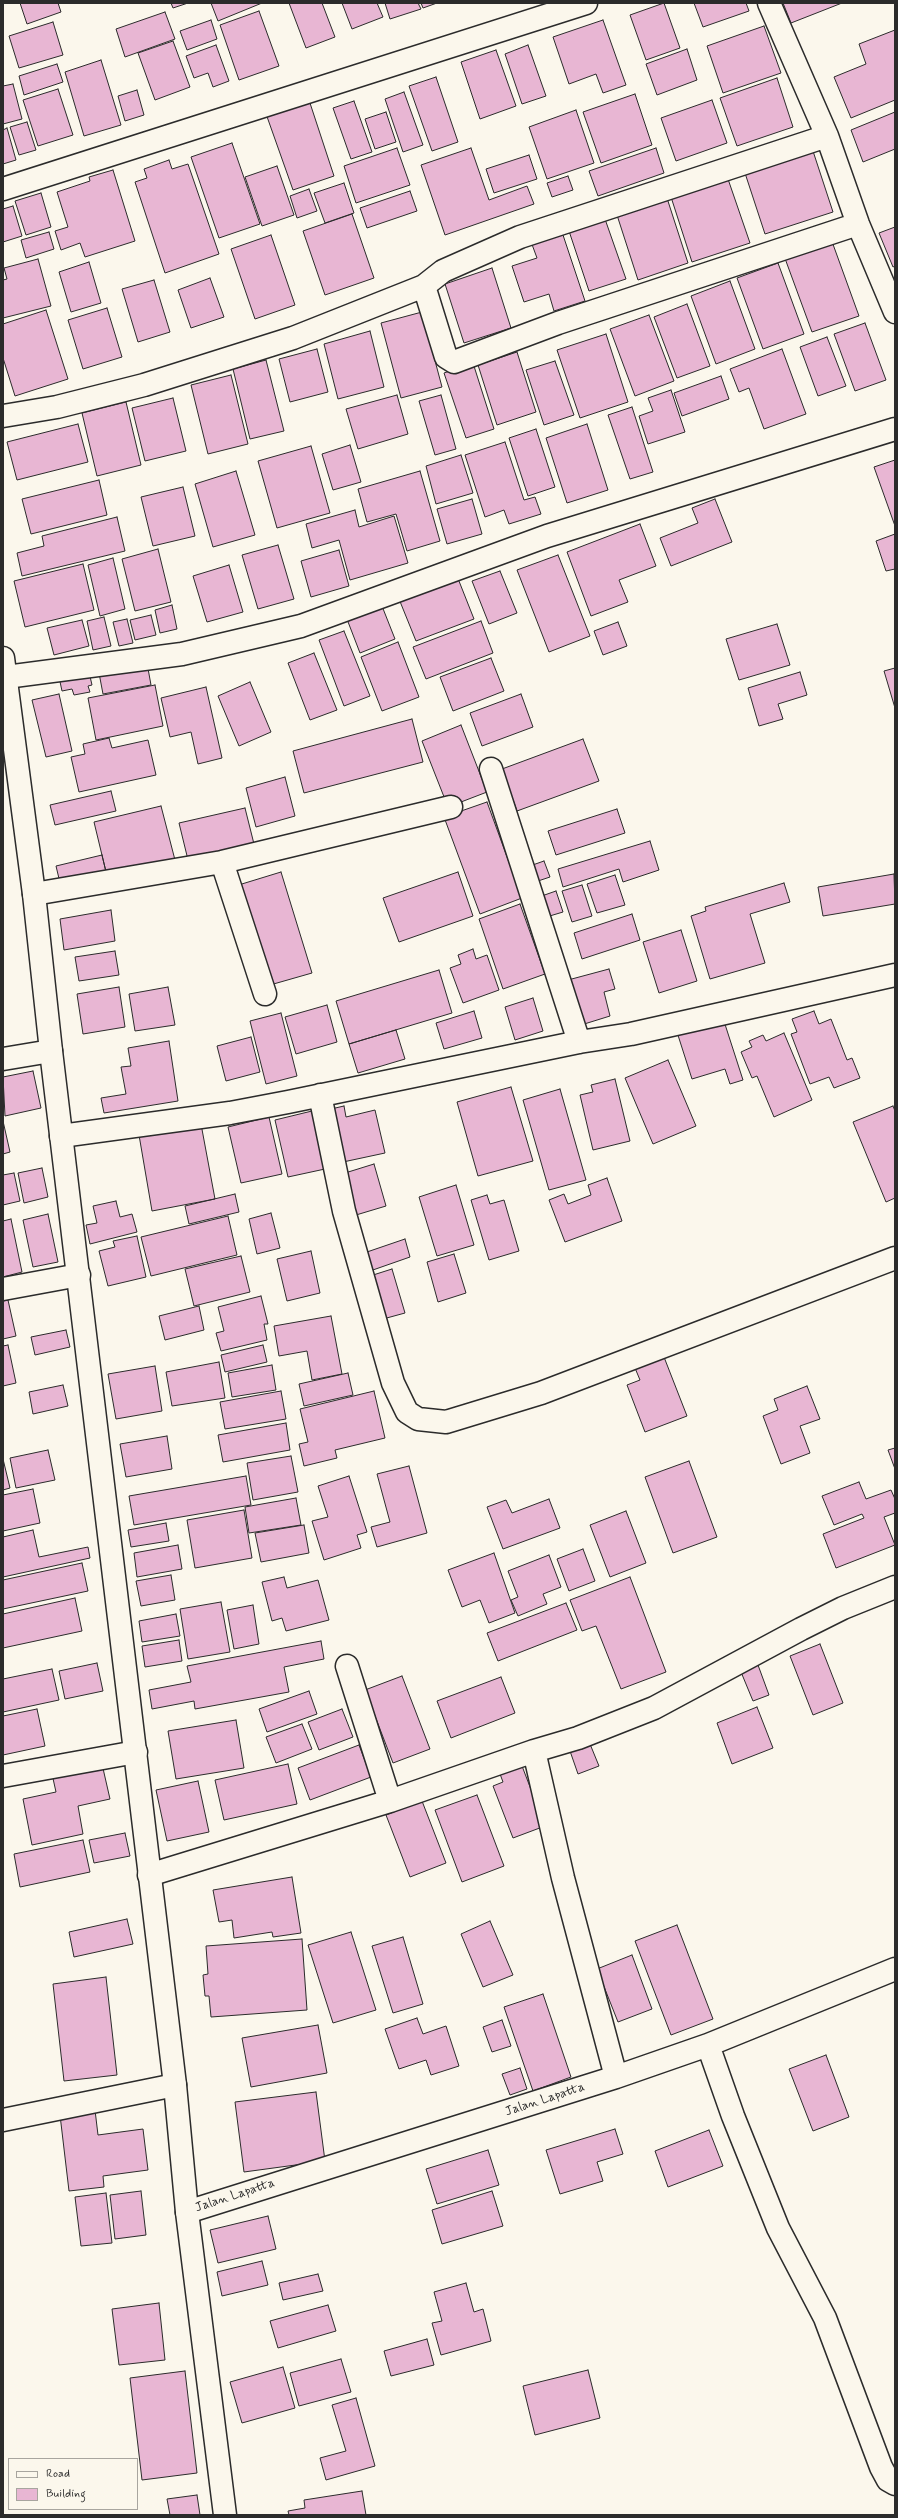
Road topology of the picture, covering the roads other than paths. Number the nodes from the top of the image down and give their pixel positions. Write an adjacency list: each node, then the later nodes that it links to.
1 (586, 3): 4 (street)
2 (769, 3): 3 (street)
3 (828, 136): 5 (street); 6 (street)
4 (3, 189)
5 (858, 224): 6 (street); 7 (street)
6 (424, 286): 8 (street)
7 (895, 312)
8 (3, 416)
9 (895, 429): 10 (street)
10 (5, 667): 14 (street)
11 (491, 769): 17 (street)
12 (451, 807): 13 (street)
13 (222, 862): 14 (street); 16 (street)
14 (34, 894): 18 (street)
15 (895, 975): 17 (street)
16 (265, 994)
17 (579, 1042): 20 (street)
18 (51, 1051): 19 (street); 21 (street)
19 (3, 1059)
20 (320, 1096): 21 (street); 22 (street)
21 (61, 1136): 23 (street)
22 (895, 1258)
23 (79, 1275): 24 (street); 28 (street)
24 (3, 1289)
25 (895, 1587): 27 (street)
26 (347, 1666): 30 (street)
27 (534, 1750): 30 (street); 34 (street)
28 (136, 1752): 29 (street); 31 (street)
29 (3, 1776)
30 (390, 1801): 31 (street)
31 (150, 1875): 35 (street)
32 (895, 1969): 33 (street, Jalan Lapatta)
33 (708, 2044): 34 (street, Jalan Lapatta); 38 (street)
34 (616, 2077): 37 (street, Jalan Lapatta)
35 (175, 2085): 36 (street); 37 (street)
36 (3, 2120)
37 (187, 2212): 39 (street)
38 (895, 2484)
39 (225, 2515)

